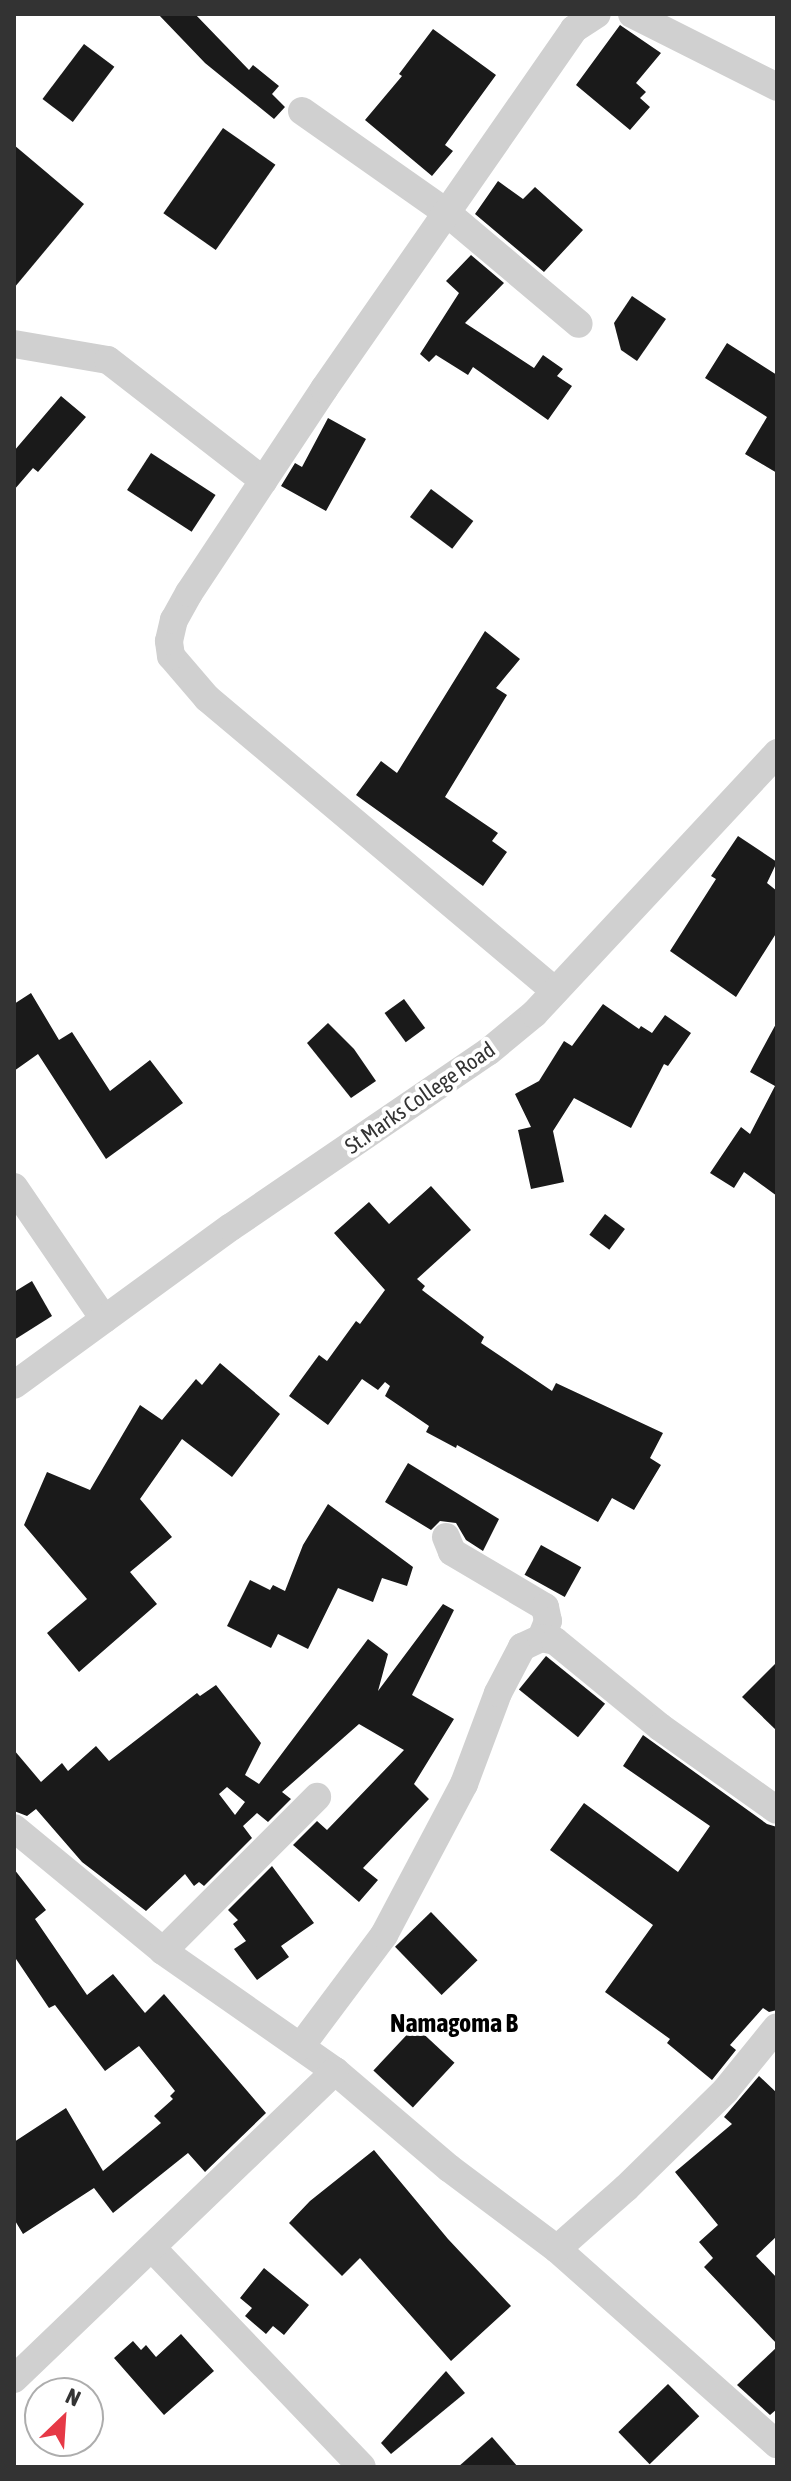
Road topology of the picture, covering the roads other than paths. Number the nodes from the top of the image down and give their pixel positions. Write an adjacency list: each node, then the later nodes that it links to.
1 (597, 14): 5 (street)
2 (632, 14): 3 (street)
3 (777, 87)
4 (302, 111): 5 (street)
5 (447, 213): 6 (street); 8 (street)
6 (579, 324)
7 (14, 344): 8 (street)
8 (264, 481): 10 (street)
9 (777, 753): 10 (street, St.Marks College Road)
10 (555, 991): 12 (street, St.Marks College Road)
11 (14, 1187): 12 (street)
12 (104, 1319): 13 (street, St.Marks College Road)
13 (14, 1385)
14 (446, 1537): 15 (street)
15 (541, 1638): 17 (street); 21 (street)
16 (317, 1797): 19 (street)
17 (777, 1810)
18 (14, 1828): 19 (street)
19 (163, 1951): 21 (street)
20 (772, 2045): 24 (street)
21 (301, 2046): 22 (street)
22 (335, 2071): 23 (street); 24 (street)
23 (152, 2248): 25 (street); 27 (street)
24 (557, 2249): 26 (street)
25 (14, 2379)
26 (777, 2444)
27 (362, 2467)

